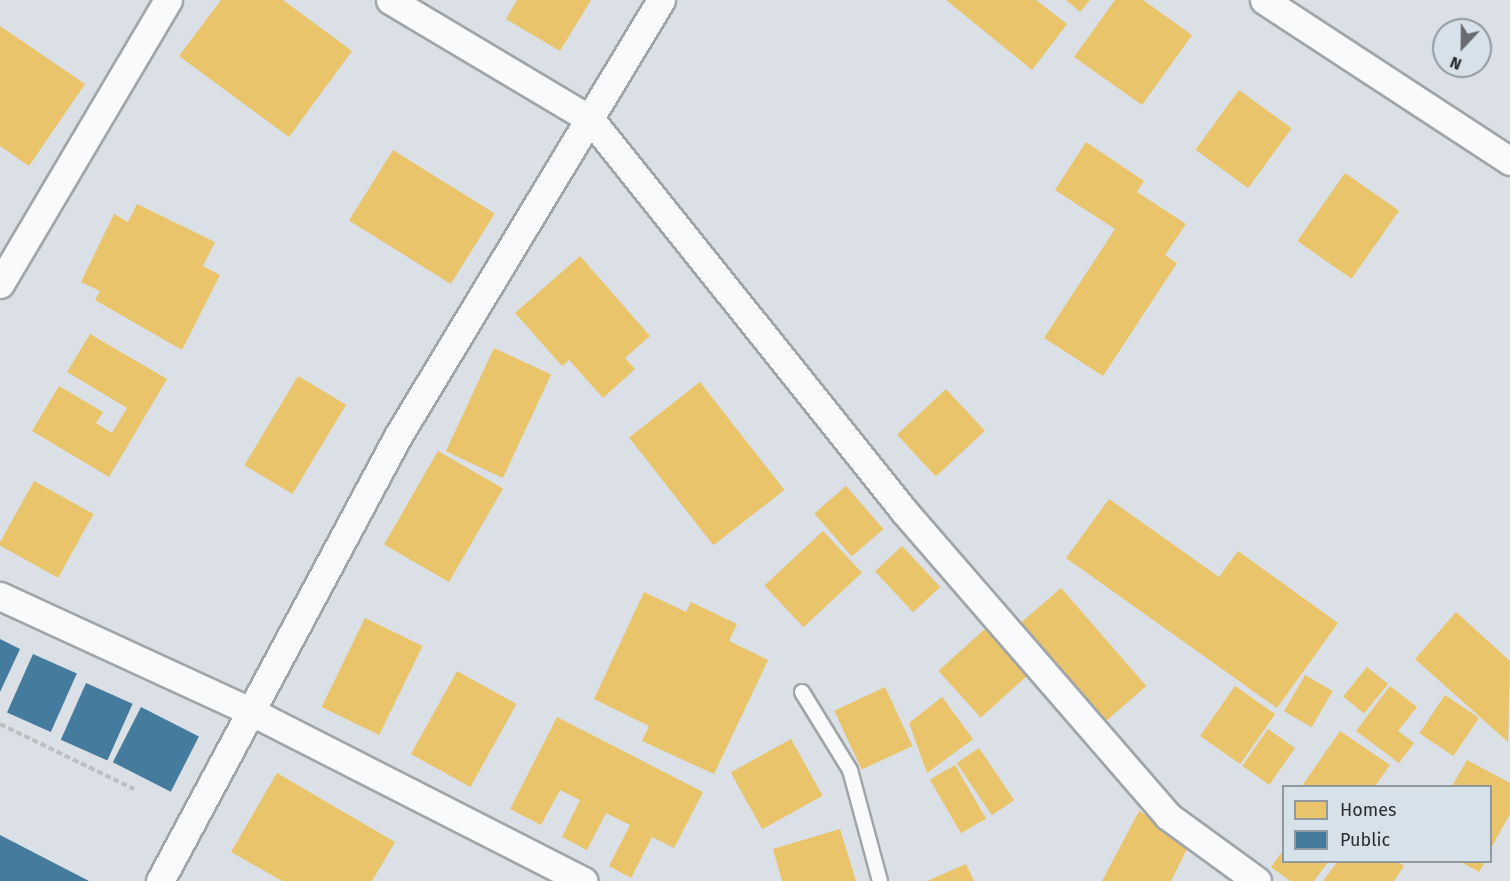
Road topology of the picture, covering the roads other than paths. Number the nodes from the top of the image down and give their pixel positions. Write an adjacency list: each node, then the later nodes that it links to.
1 (168, 0): 7 (street)
2 (390, 0): 5 (street)
3 (661, 0): 5 (street)
4 (1264, 0): 6 (street)
5 (591, 120): 10 (street); 14 (street)
6 (1510, 161)
7 (0, 284)
8 (0, 596): 10 (street)
9 (802, 692): 13 (lane)
10 (252, 712): 11 (street); 12 (street)
11 (160, 881)
12 (583, 881)
13 (880, 881)
14 (1257, 881)

